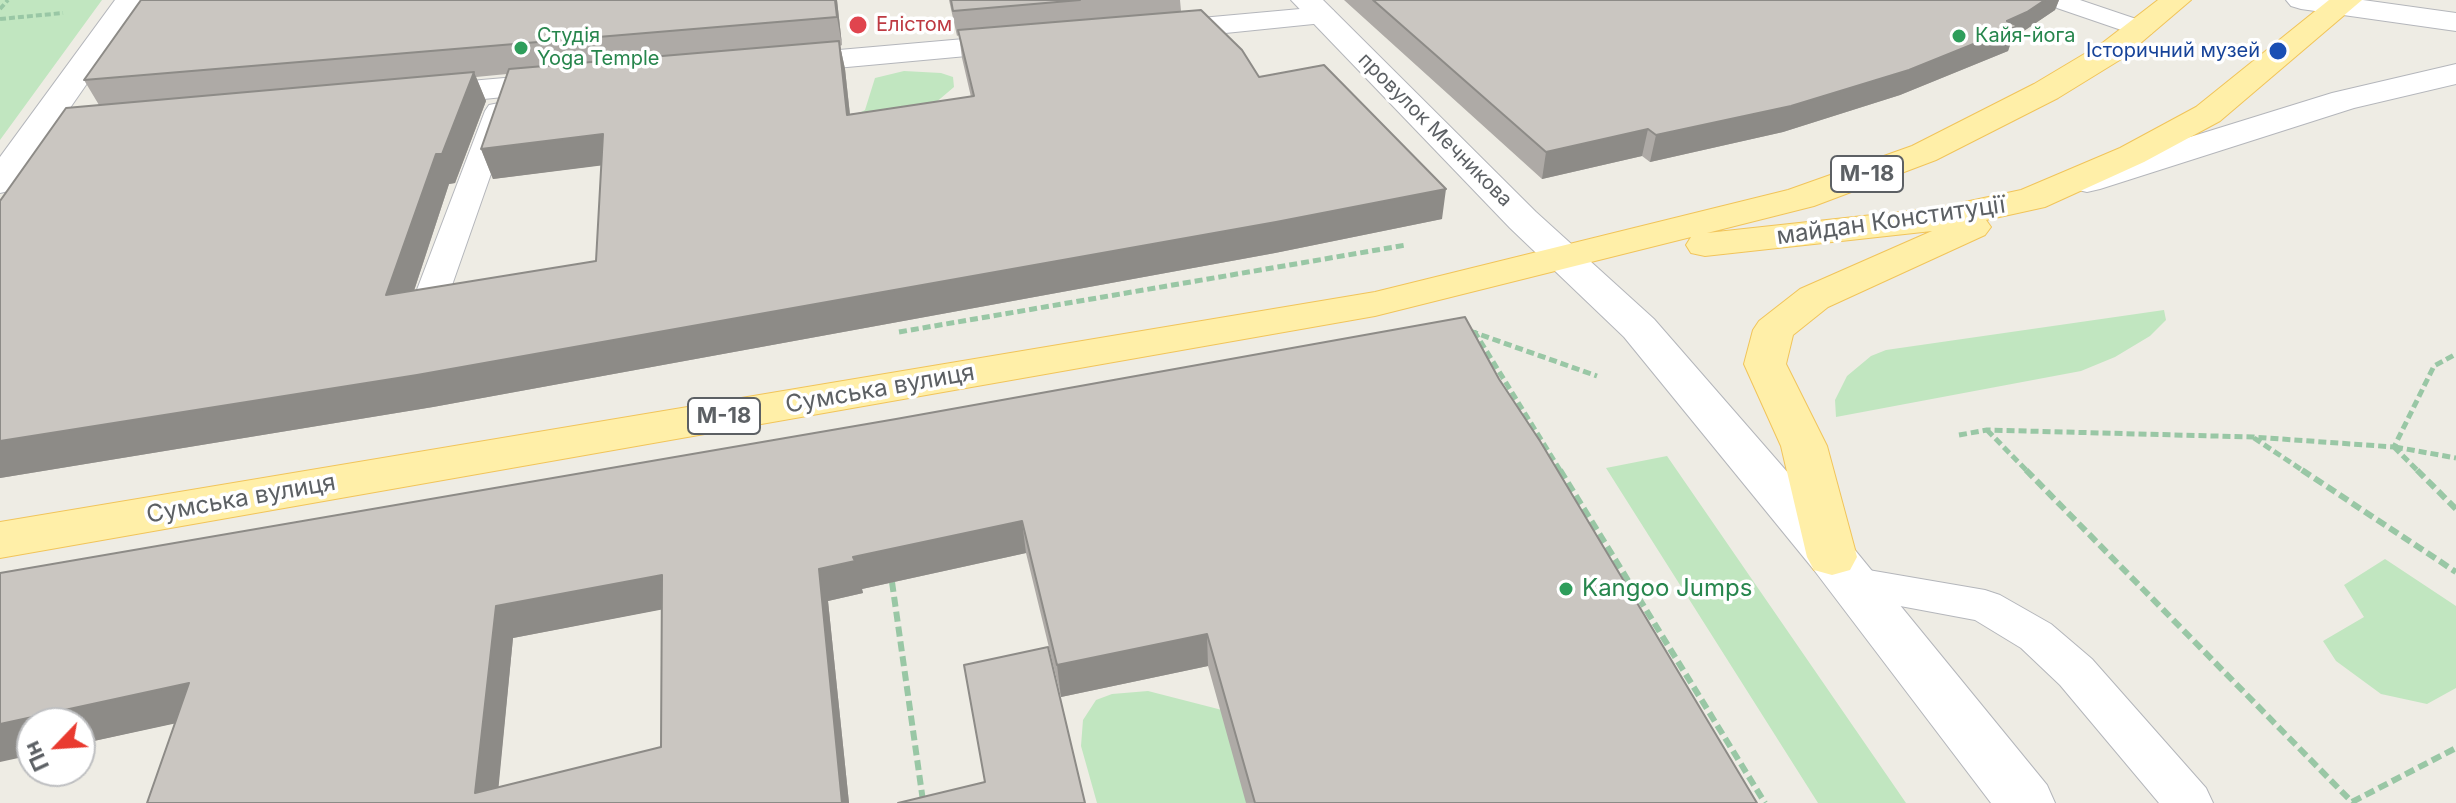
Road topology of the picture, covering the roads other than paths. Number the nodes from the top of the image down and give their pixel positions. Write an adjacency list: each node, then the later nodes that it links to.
1 (130, 0): 17 (street)
2 (2176, 0): 8 (main road, майдан Конституції / М-18)
3 (2301, 0): 4 (street)
4 (2345, 2): 7 (street); 19 (main road, майдан Конституції / М-18)
5 (2065, 3): 8 (lane)
6 (1314, 8): 9 (street); 20 (street, провулок Мечникова)
7 (2456, 22)
8 (2142, 29): 20 (main road, майдан Конституції / М-18)
9 (1132, 33)
10 (1053, 40): 11 (street)
11 (756, 66)
12 (2456, 74): 19 (street)
13 (599, 80): 14 (street)
14 (505, 88): 15 (street); 21 (lane)
15 (396, 97)
16 (75, 124): 17 (street)
17 (38, 128): 18 (street)
18 (0, 182)
19 (2032, 199): 20 (main road, майдан Конституції / М-18); 23 (main road)
20 (1567, 258): 22 (main road, Сумська вулиця / М-18); 23 (street)
21 (427, 308)
22 (0, 540)
23 (1842, 570): 24 (street); 25 (lane)
24 (2026, 803)
25 (2189, 803)

